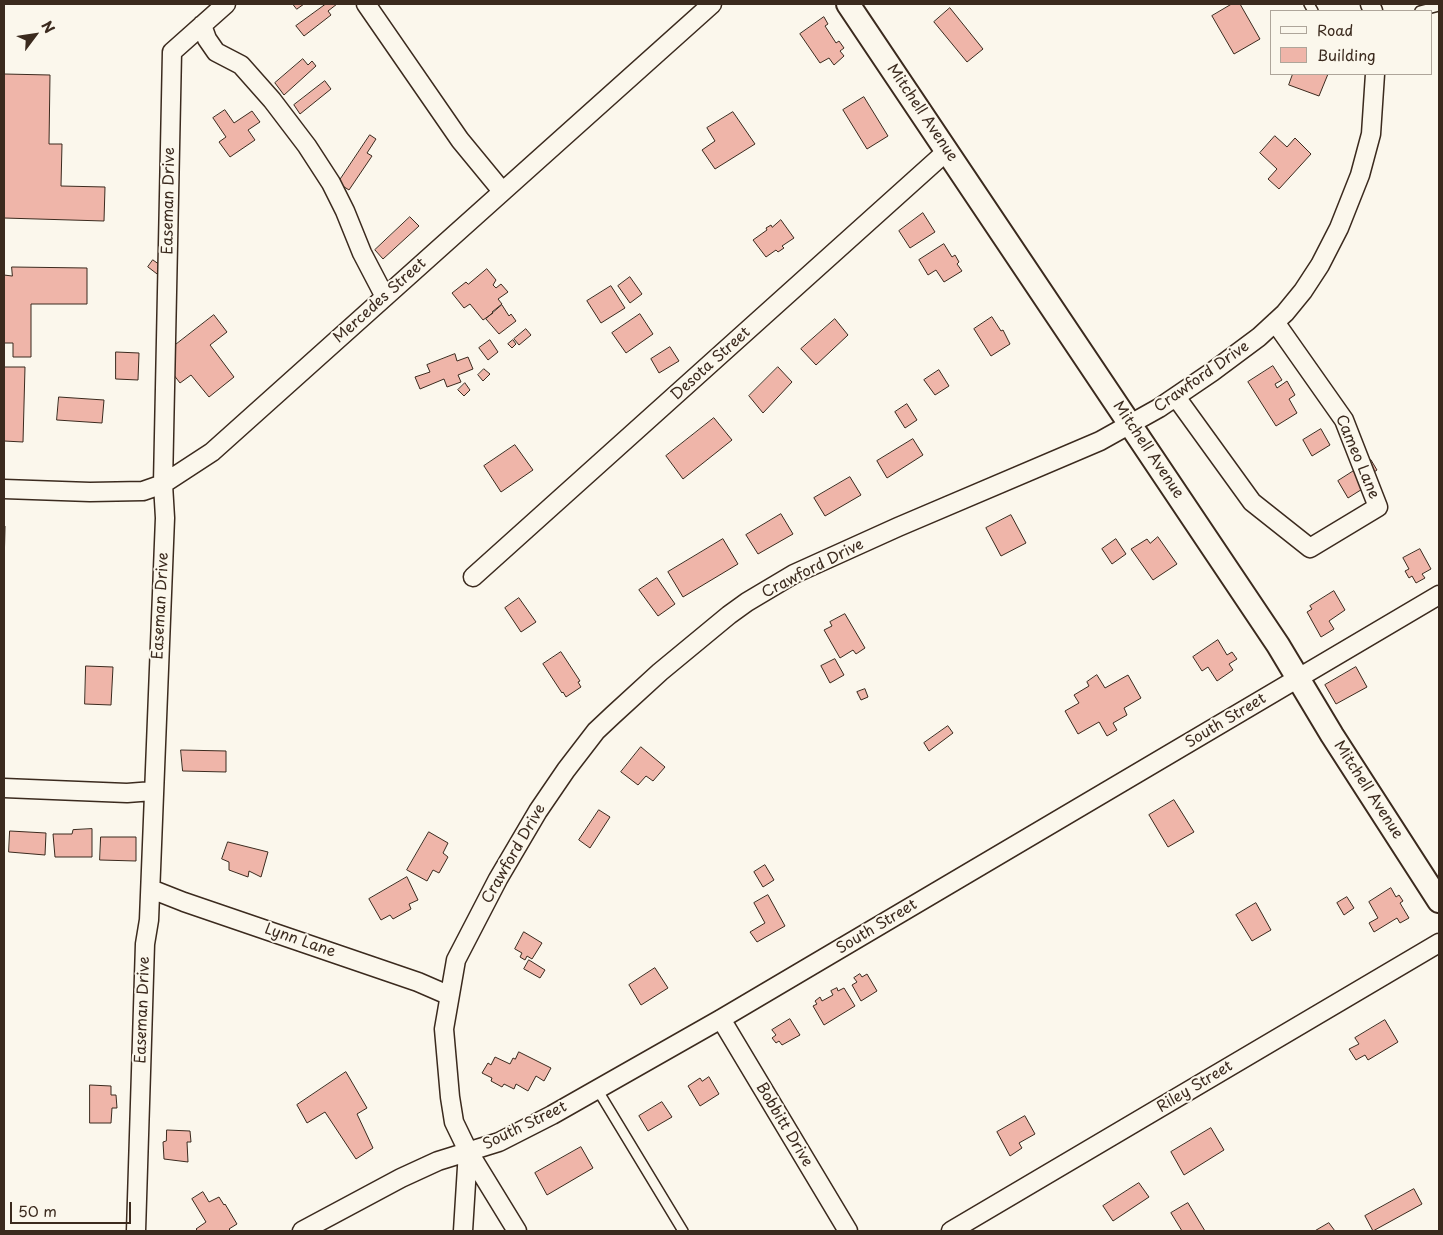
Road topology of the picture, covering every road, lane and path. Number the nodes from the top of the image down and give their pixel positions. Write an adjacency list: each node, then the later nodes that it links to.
1 (226, 4): 7 (street, Easeman Drive)
2 (366, 4): 10 (street)
3 (712, 4): 10 (street, Mercedes Street)
4 (848, 4): 9 (street, Mitchell Avenue)
5 (1439, 6): 6 (lane)
6 (1424, 10)
7 (202, 25): 11 (street); 15 (street, Easeman Drive)
8 (1375, 75): 12 (street, Crawford Drive)
9 (948, 151): 14 (street, Mitchell Avenue); 17 (street, Desota Street)
10 (502, 191): 11 (street, Mercedes Street)
11 (385, 297): 15 (street, Mercedes Street)
12 (1275, 322): 13 (street, Crawford Drive); 13 (street, Cameo Lane)
13 (1176, 396): 14 (street, Crawford Drive)
14 (1131, 424): 19 (street, Mitchell Avenue); 25 (street, Crawford Drive)
15 (164, 484): 16 (street, Mercedes Street); 21 (street, Easeman Drive)
16 (4, 489)
17 (473, 577)
18 (1439, 595): 19 (street, South Street)
19 (1299, 678): 23 (street, Mitchell Avenue); 26 (street, South Street)
20 (4, 788): 21 (street)
21 (153, 791): 22 (street, Easeman Drive)
22 (151, 889): 25 (street, Lynn Lane); 29 (street, Easeman Drive)
23 (1439, 901)
24 (1439, 943): 35 (street, Riley Street)
25 (448, 995): 28 (street, Crawford Drive)
26 (721, 1019): 27 (street, South Street); 34 (street, Bobbitt Drive)
27 (597, 1089): 28 (street, South Street); 33 (lane)
28 (468, 1151): 30 (street, South Street); 31 (street); 32 (street, Crawford Drive)
29 (136, 1231)
30 (302, 1231)
31 (462, 1231)
32 (517, 1231)
33 (683, 1231)
34 (848, 1231)
35 (951, 1231)

